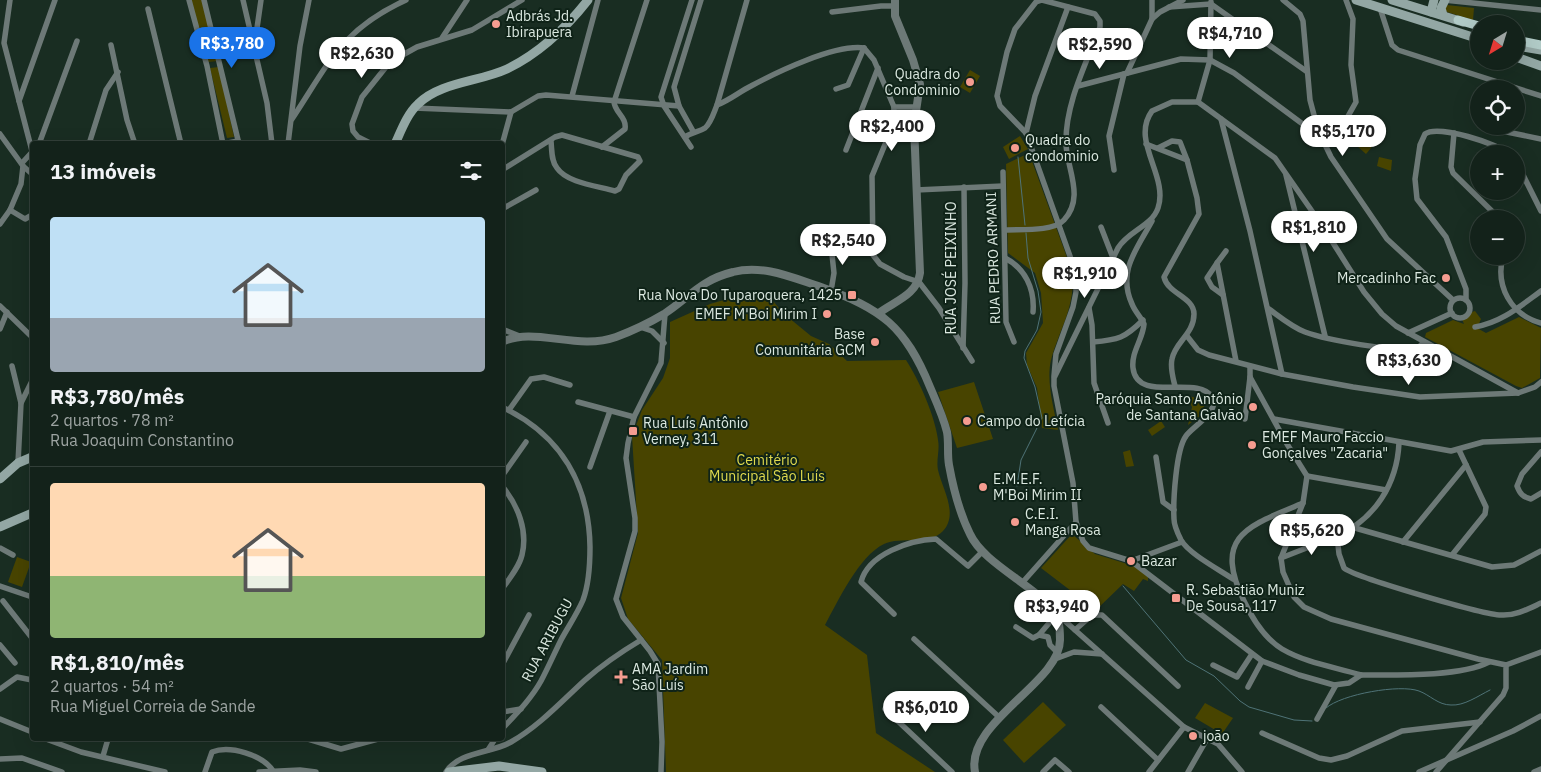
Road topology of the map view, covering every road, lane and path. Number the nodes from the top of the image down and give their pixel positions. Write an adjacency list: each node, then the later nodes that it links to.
1 (10, 0): 63 (street)
2 (55, 0): 63 (street)
3 (189, 0): 53 (street)
4 (204, 0): 52 (street)
5 (242, 0): 44 (street)
6 (261, 0): 44 (street)
7 (309, 0): 73 (street)
8 (406, 0): 73 (street)
9 (467, 0): 40 (street)
10 (522, 0): 40 (street)
11 (588, 0): 71 (main road)
12 (647, 0): 64 (street)
13 (692, 0): 67 (street)
14 (701, 0): 68 (street)
15 (747, 0): 66 (street)
16 (1152, 0): 35 (street)
17 (1183, 0): 28 (street)
18 (1283, 0): 56 (street)
19 (1346, 0): 95 (street)
20 (1356, 0): 29 (main road)
21 (1392, 0): 33 (main road)
22 (1434, 0): 33 (main road)
23 (1444, 0): 31 (street); 34 (main road)
24 (597, 2): 61 (street)
25 (1211, 2): 28 (street); 49 (street); 56 (street)
26 (894, 3): 32 (street); 70 (street)
27 (1068, 7): 59 (street); 77 (street); 77 (street)
28 (1169, 7): 35 (street)
29 (1380, 8): 39 (main road); 62 (street)
30 (148, 9): 86 (street)
31 (1541, 10)
32 (832, 12)
33 (1431, 12): 34 (main road)
34 (1442, 15): 36 (main road)
35 (1152, 19): 58 (street)
36 (1458, 20): 37 (main road); 38 (main road)
37 (1470, 23)
38 (1470, 26)
39 (1470, 36)
40 (442, 38): 91 (street)
41 (77, 41): 83 (street)
42 (1525, 42): 45 (main road)
43 (111, 45): 57 (street)
44 (254, 46): 89 (street)
45 (1541, 46)
46 (1525, 47): 48 (main road)
47 (864, 48): 55 (street); 60 (street); 66 (street)
48 (1541, 50)
49 (1210, 60): 58 (street); 65 (street); 75 (street)
50 (1525, 61): 51 (main road); 54 (main road)
51 (1541, 61)
52 (221, 65): 53 (street); 88 (street)
53 (207, 66): 87 (street)
54 (1541, 66)
55 (878, 68): 69 (street); 102 (street)
56 (1306, 71): 75 (street)
57 (118, 72): 84 (street); 85 (street)
58 (1125, 74): 59 (street); 107 (street)
59 (1078, 86): 123 (street)
60 (836, 90)
61 (572, 96): 64 (street); 72 (street)
62 (1541, 96)
63 (19, 101): 96 (street)
64 (614, 102): 67 (street); 99 (street)
65 (1198, 102): 74 (street); 97 (street)
66 (717, 105): 76 (street)
67 (664, 106): 68 (street); 81 (street)
68 (679, 106): 76 (street)
69 (894, 107): 70 (street); 132 (street)
70 (916, 107): 115 (street)
71 (414, 108): 72 (street); 92 (main road)
72 (511, 112): 93 (street)
73 (292, 119): 90 (street)
74 (1221, 119): 109 (street); 141 (street)
75 (1318, 130): 95 (street)
76 (693, 131): 81 (street)
77 (1026, 133): 123 (street)
78 (1454, 133): 98 (street); 118 (street); 133 (street)
79 (0, 134): 105 (street)
80 (1524, 135): 82 (street)
81 (685, 137): 100 (street)
82 (1541, 138)
83 (40, 141)
84 (90, 141)
85 (134, 141)
86 (180, 141)
87 (222, 141)
88 (238, 141)
89 (272, 141)
90 (288, 141)
91 (367, 141)
92 (397, 141)
93 (503, 141)
94 (551, 142): 99 (street); 99 (street); 106 (street)
95 (1324, 142): 137 (street)
96 (30, 143)
97 (1146, 144): 101 (street); 121 (street)
98 (1493, 145)
99 (602, 147)
100 (691, 147)
101 (1158, 148): 104 (street); 104 (street)
102 (846, 150)
103 (30, 154): 105 (street)
104 (1187, 160): 157 (street)
105 (23, 165): 110 (street)
106 (505, 168)
107 (1114, 170)
108 (1003, 172): 112 (street, RUA PEDRO ARMANI)
109 (1286, 173): 154 (street); 158 (street)
110 (29, 176): 117 (street)
111 (1525, 179): 119 (street)
112 (1003, 186): 113 (street); 125 (street, RUA PEDRO ARMANI)
113 (964, 187): 115 (street); 164 (street, RUA JOSÉ PEIXINHO)
114 (536, 190): 116 (street)
115 (916, 190): 132 (street)
116 (505, 207)
117 (10, 210): 120 (street); 122 (street)
118 (1491, 210)
119 (1541, 211)
120 (30, 217)
121 (1153, 219): 129 (street); 148 (street)
122 (0, 224)
123 (1057, 226): 125 (street); 171 (street)
124 (1101, 227): 129 (street)
125 (1005, 230): 128 (street, RUA PEDRO ARMANI)
126 (830, 236): 134 (street)
127 (1226, 251): 130 (street)
128 (1005, 258): 144 (street); 160 (street, RUA PEDRO ARMANI)
129 (1113, 258): 140 (street)
130 (1217, 263): 136 (street); 136 (street)
131 (1501, 265): 142 (street)
132 (919, 282): 146 (street); 164 (street)
133 (1463, 284): 137 (street); 138 (street)
134 (830, 291): 146 (street); 147 (street)
135 (1541, 291): 142 (street)
136 (1223, 296): 166 (street)
137 (1456, 299): 138 (street); 145 (street)
138 (1466, 300): 145 (street)
139 (0, 306): 143 (street)
140 (1089, 308): 161 (street); 171 (street)
141 (1269, 309): 158 (street); 169 (street)
142 (1516, 310): 149 (street); 151 (street)
143 (7, 312): 152 (street); 155 (street)
144 (1033, 312)
145 (1452, 312): 154 (street)
146 (879, 313): 211 (street)
147 (664, 314): 150 (street); 163 (street)
148 (1142, 320): 161 (street); 175 (street)
149 (1541, 323)
150 (638, 327): 156 (street); 163 (street)
151 (1474, 327)
152 (0, 329)
153 (505, 330): 156 (street)
154 (1408, 333): 162 (street)
155 (30, 335)
156 (522, 336): 159 (street)
157 (1187, 336): 166 (street); 175 (street)
158 (1325, 336): 162 (street)
159 (505, 341)
160 (1014, 342)
161 (1093, 342): 184 (street)
162 (1424, 342): 176 (street)
163 (664, 343): 181 (street)
164 (963, 348): 165 (street)
165 (972, 361)
166 (1236, 361): 168 (street)
167 (12, 366): 178 (street)
168 (1250, 367): 169 (street); 170 (street)
169 (1282, 374): 176 (street)
170 (1250, 377): 182 (street); 183 (street)
171 (1054, 378): 204 (street)
172 (1541, 382): 176 (street)
173 (30, 385): 178 (street)
174 (570, 385): 179 (street)
175 (1174, 386): 202 (street)
176 (1518, 393)
177 (578, 402): 180 (street)
178 (21, 403): 192 (street)
179 (506, 409): 253 (street, RUA ARIBUGU)
180 (610, 412): 181 (street); 194 (street)
181 (634, 418): 234 (street)
182 (1274, 418): 187 (street); 196 (street)
183 (1245, 419)
184 (1108, 423)
185 (1541, 440): 188 (street)
186 (526, 442): 195 (street)
187 (1399, 443): 188 (street); 199 (street)
188 (1459, 450): 193 (street)
189 (1541, 452): 200 (street)
190 (30, 457): 192 (main road)
191 (1156, 457): 202 (street)
192 (18, 463): 197 (main road)
193 (1466, 465): 209 (street); 214 (street)
194 (590, 467)
195 (505, 472)
196 (1307, 476): 199 (street); 201 (street)
197 (0, 479)
198 (505, 490): 219 (street)
199 (1386, 490): 206 (street)
200 (1541, 493)
201 (1303, 503): 215 (street); 217 (street)
202 (1174, 510): 208 (street)
203 (30, 514): 205 (main road)
204 (1075, 526): 216 (street); 218 (street)
205 (0, 527)
206 (1355, 528): 207 (street); 209 (street)
207 (1337, 536): 215 (street); 224 (street)
208 (1182, 542): 216 (street); 217 (street)
209 (1403, 542): 214 (street)
210 (0, 548): 213 (street)
211 (983, 551): 218 (street); 227 (street)
212 (1541, 551): 214 (street)
213 (13, 555)
214 (1452, 555)
215 (1280, 558): 242 (street)
216 (1131, 561): 238 (street)
217 (1233, 579): 246 (street)
218 (1022, 583): 225 (street)
219 (505, 584)
220 (0, 586): 221 (street)
221 (9, 589): 222 (street); 223 (street)
222 (30, 596)
223 (1, 602): 232 (street)
224 (1541, 604)
225 (1056, 613): 230 (street); 239 (street)
226 (529, 614): 240 (street)
227 (894, 614)
228 (1050, 622): 231 (street)
229 (1016, 627): 231 (street)
230 (1075, 630): 237 (street); 249 (street)
231 (1039, 635): 239 (street)
232 (30, 636)
233 (914, 639): 257 (street)
234 (641, 640): 271 (street); 289 (street)
235 (0, 644): 243 (street)
236 (1541, 652): 245 (street)
237 (1102, 654): 239 (street); 262 (street)
238 (1252, 654): 241 (street); 244 (street)
239 (1057, 656): 257 (street)
240 (505, 659)
241 (1262, 661): 248 (street); 250 (street)
242 (1489, 662): 245 (street); 246 (street)
243 (15, 663)
244 (1213, 665)
245 (1506, 665): 260 (street)
246 (1361, 676): 248 (street)
247 (30, 680): 251 (street)
248 (1336, 685): 259 (street)
249 (1178, 686)
250 (1248, 686)
251 (0, 689)
252 (1101, 707): 274 (street)
253 (521, 709): 255 (street); 261 (street, RUA ARIBUGU)
254 (885, 710): 290 (street)
255 (505, 712)
256 (1541, 716): 275 (street)
257 (1000, 718): 291 (street)
258 (0, 719): 263 (street)
259 (1317, 719)
260 (1480, 722): 264 (street); 275 (street)
261 (505, 726)
262 (1184, 727): 265 (street); 274 (street)
263 (30, 731)
264 (1262, 733)
265 (1207, 738): 295 (street); 296 (street)
266 (51, 741): 272 (street)
267 (107, 741): 272 (street)
268 (315, 741): 269 (street)
269 (371, 741)
270 (494, 741): 271 (street)
271 (488, 750): 286 (street)
272 (103, 756): 282 (street)
273 (0, 759): 281 (street)
274 (1158, 760): 294 (street)
275 (1445, 760): 297 (street); 298 (street)
276 (486, 768): 286 (main road); 287 (main road); 288 (main road)
277 (1541, 769): 299 (street)
278 (1046, 770): 292 (street); 293 (street)
279 (273, 771): 280 (street); 283 (street); 284 (street)
280 (286, 771): 285 (street)
281 (62, 772)
282 (165, 772)
283 (205, 772)
284 (259, 772)
285 (316, 772)
286 (448, 772)
287 (473, 772)
288 (542, 772)
289 (660, 772)
290 (952, 772)
291 (975, 772)
292 (1054, 772)
293 (1069, 772)
294 (1149, 772)
295 (1188, 772)
296 (1242, 772)
297 (1419, 772)
298 (1436, 772)
299 (1534, 772)

